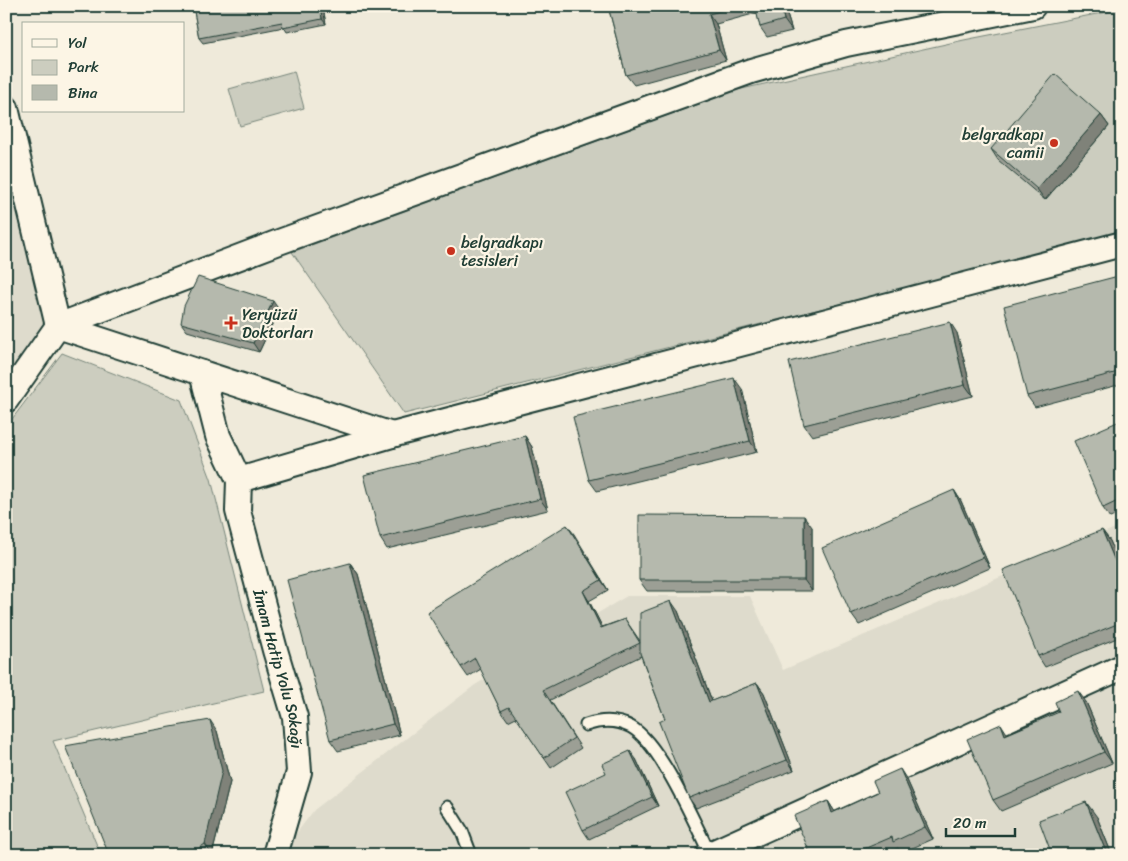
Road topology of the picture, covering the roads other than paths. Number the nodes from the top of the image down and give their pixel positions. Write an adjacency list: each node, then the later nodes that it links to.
1 (1033, 6): 4 (street)
2 (6, 108): 4 (street)
3 (1122, 244): 7 (street)
4 (58, 326): 5 (street); 6 (street)
5 (202, 373): 7 (street); 8 (street)
6 (6, 400)
7 (392, 435): 8 (street)
8 (240, 480): 13 (street, İmam Hatip Yolu Sokağı)
9 (1122, 667): 12 (street)
10 (586, 725): 12 (lane)
11 (447, 807): 14 (lane)
12 (709, 854)
13 (276, 855)
14 (471, 855)

